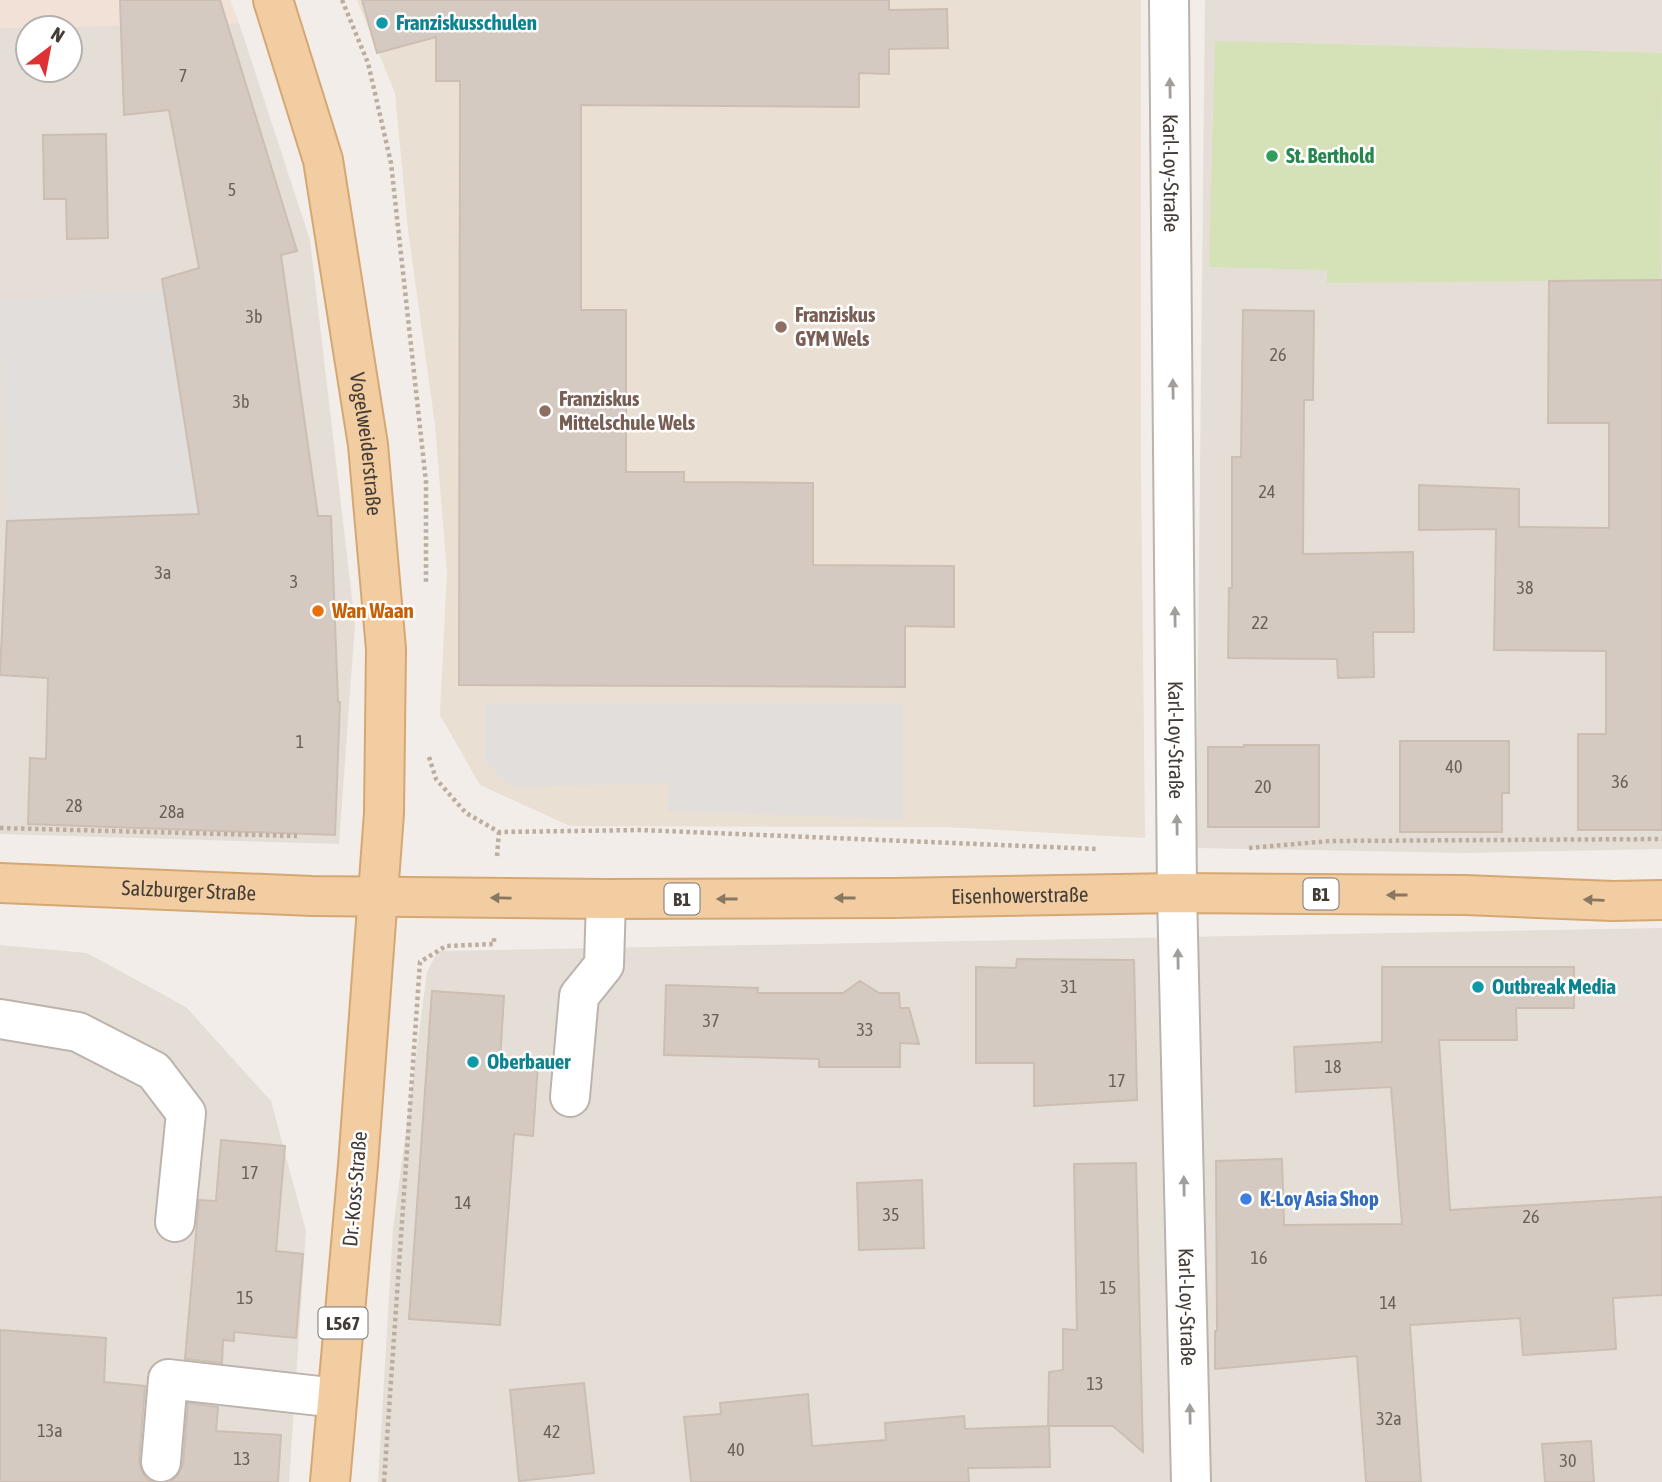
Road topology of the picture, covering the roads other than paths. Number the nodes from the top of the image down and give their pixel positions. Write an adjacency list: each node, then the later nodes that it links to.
1 (273, 0): 5 (main road, Vogelweiderstraße)
2 (1169, 0): 4 (street, Karl-Loy-Straße, one-way to 2)
3 (0, 883): 5 (main road, Salzburger Straße / B1)
4 (1177, 893): 6 (main road, Eisenhowerstraße / B1, one-way to 6); 7 (main road, Eisenhowerstraße / B1, one-way to 4); 14 (street, Karl-Loy-Straße, one-way to 4)
5 (378, 897): 6 (main road, Eisenhowerstraße / B1, one-way to 5); 11 (main road, Dr.-Koss-Straße / L567)
6 (606, 899): 9 (street)
7 (1662, 900)
8 (0, 1019): 10 (street)
9 (570, 1097)
10 (175, 1222)
11 (337, 1398): 12 (street); 13 (main road, Dr.-Koss-Straße / L567)
12 (161, 1462)
13 (330, 1482)
14 (1191, 1482)

